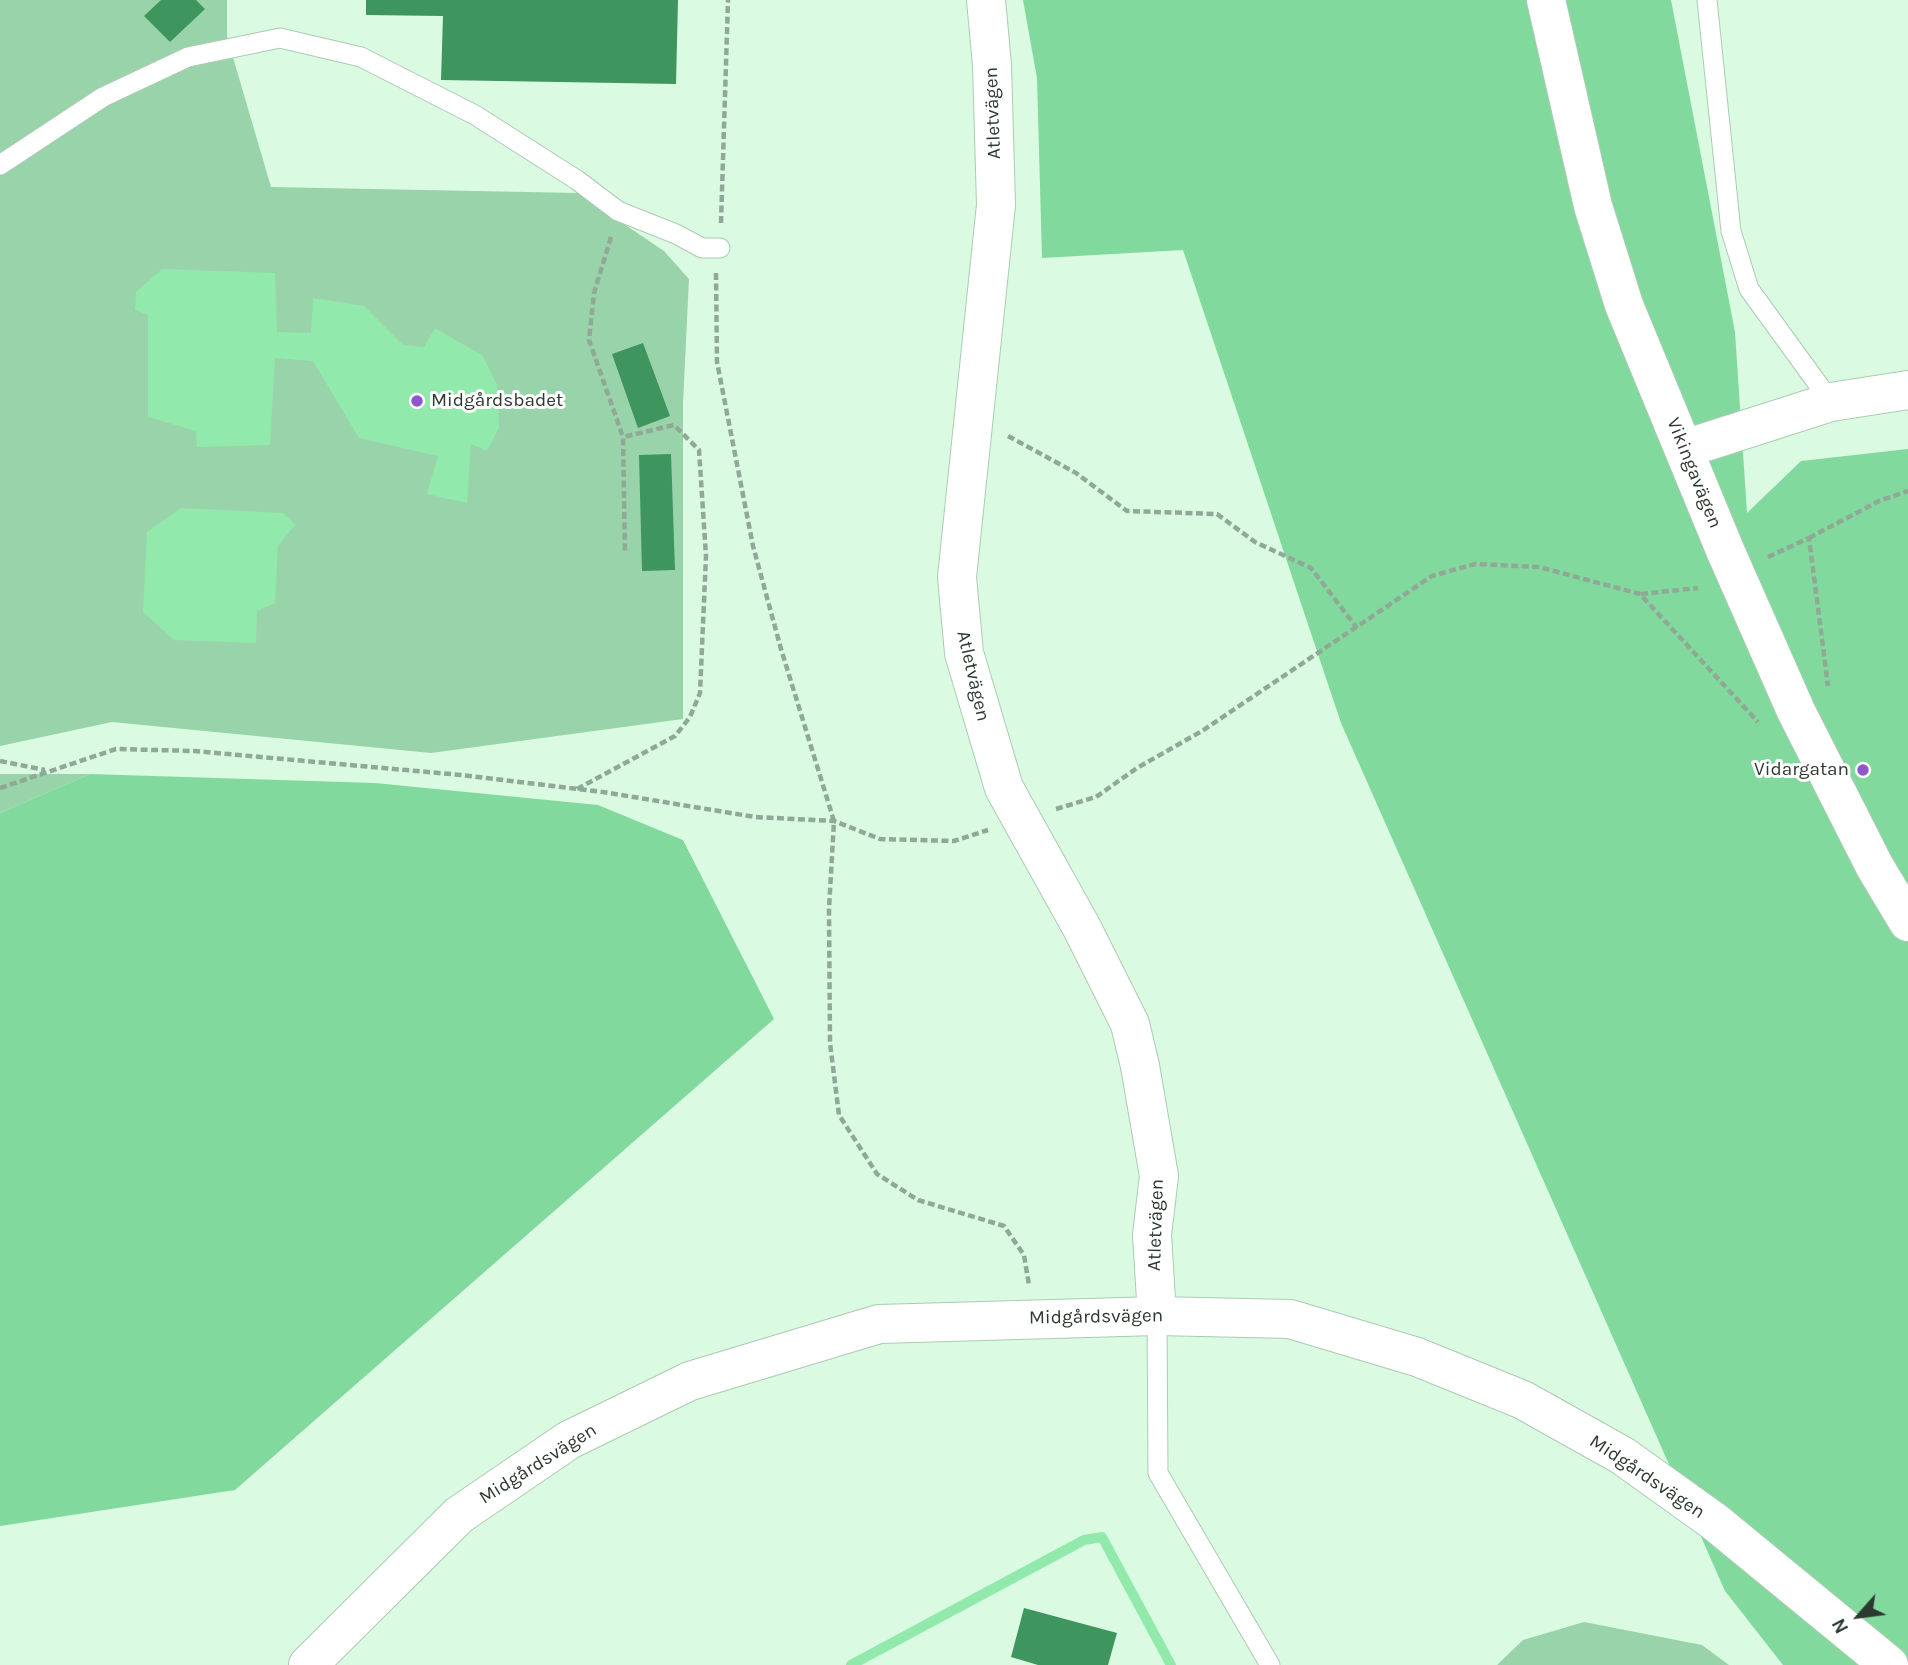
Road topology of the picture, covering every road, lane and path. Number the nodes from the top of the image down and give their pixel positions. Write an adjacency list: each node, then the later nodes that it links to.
1 (728, 0): 7 (path)
2 (986, 0): 11 (street, Atletvägen)
3 (1546, 0): 14 (street, Vikingavägen)
4 (1707, 0): 9 (lane)
5 (0, 165): 6 (lane)
6 (618, 211): 7 (lane); 13 (path)
7 (720, 248): 29 (path)
8 (1908, 390): 9 (street)
9 (1830, 402): 14 (street)
10 (663, 419): 12 (path)
11 (973, 423): 21 (path); 28 (street, Atletvägen)
12 (664, 427): 13 (path); 27 (path)
13 (623, 437): 17 (path)
14 (1684, 449): 30 (street, Vikingavägen)
15 (1908, 491): 16 (path)
16 (1809, 538): 18 (path); 22 (path)
17 (625, 553)
18 (1766, 558)
19 (1698, 588): 20 (path)
20 (1640, 594): 21 (path); 23 (path)
21 (1357, 628): 28 (path)
22 (1828, 692)
23 (1764, 730)
24 (0, 761): 25 (path)
25 (46, 770): 26 (path); 27 (path)
26 (0, 788)
27 (576, 789): 29 (path)
28 (1021, 820): 29 (path); 31 (street, Atletvägen)
29 (834, 821): 32 (path)
30 (1908, 922)
31 (1157, 1316): 32 (street, Midgårdsvägen); 34 (lane); 35 (street, Midgårdsvägen)
32 (1034, 1318): 33 (street, Midgårdsvägen)
33 (308, 1665)
34 (1270, 1665)
35 (1889, 1665)

